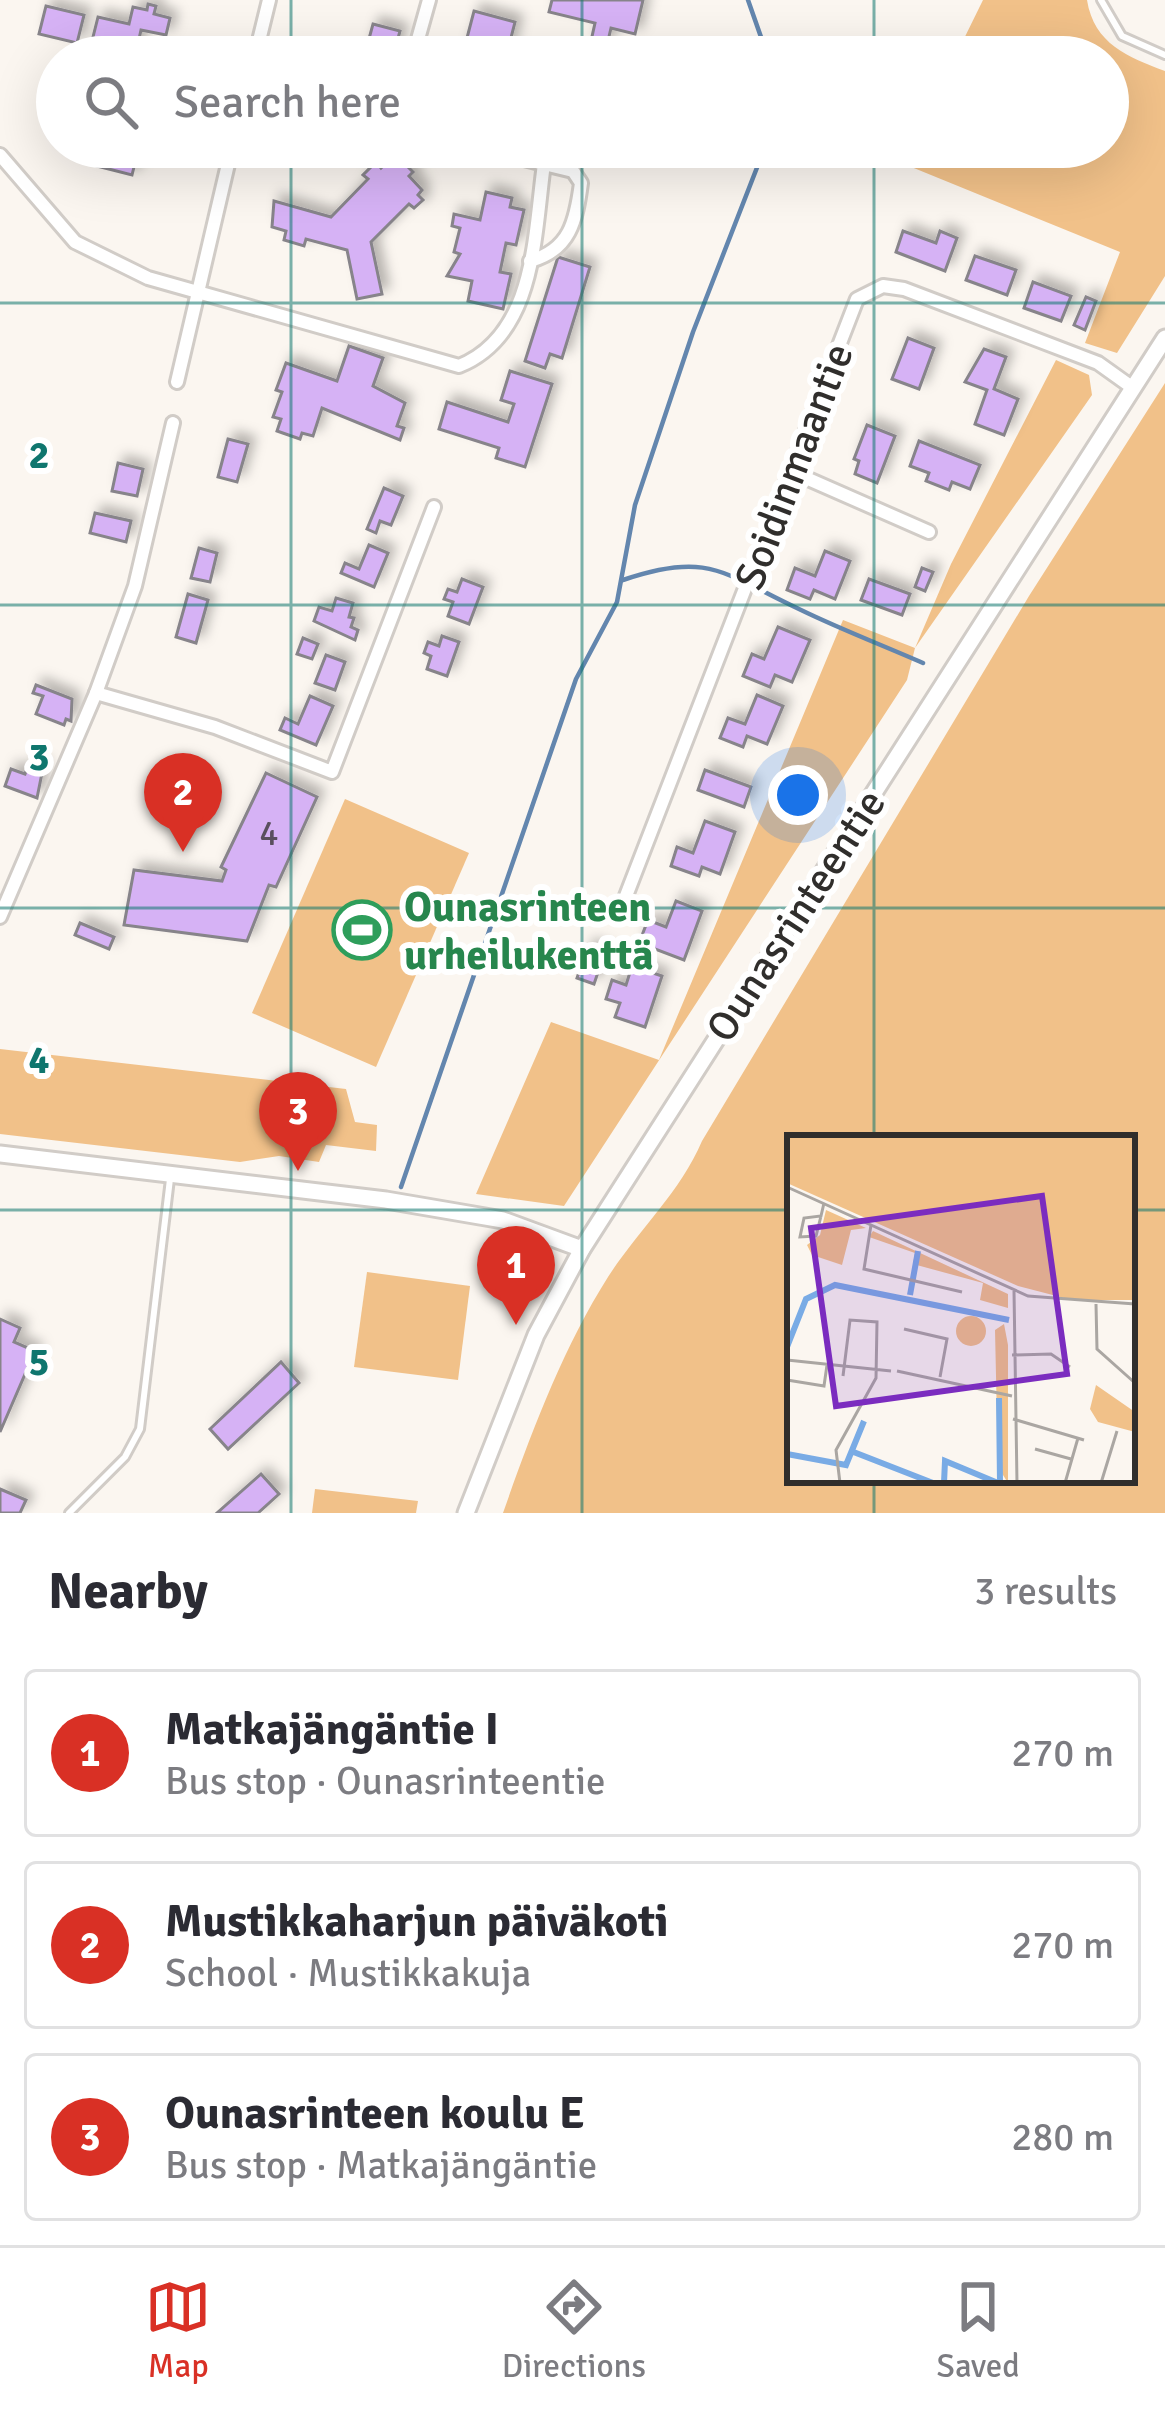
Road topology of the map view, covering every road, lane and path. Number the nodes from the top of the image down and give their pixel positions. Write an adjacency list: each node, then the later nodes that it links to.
1 (269, 0): 4 (street)
2 (429, 0): 5 (street)
3 (1101, 0): 6 (lane)
4 (260, 36)
5 (419, 36)
6 (1121, 36)
7 (1129, 40): 8 (lane)
8 (1165, 55)
9 (0, 155): 14 (street)
10 (227, 168): 14 (street)
11 (543, 168): 13 (street)
12 (558, 168): 13 (street)
13 (530, 261): 14 (street)
14 (196, 288): 16 (street)
15 (1165, 338): 17 (street, Ounasrinteentie)
16 (177, 382)
17 (1133, 388): 19 (street, Soidinmaantie); 27 (street, Ounasrinteentie)
18 (173, 423): 22 (street)
19 (790, 471): 21 (street); 23 (street, Soidinmaantie)
20 (434, 507): 22 (street)
21 (928, 532)
22 (96, 694): 24 (street)
23 (620, 914)
24 (0, 917)
25 (0, 1154): 26 (street)
26 (170, 1176): 27 (street); 28 (lane)
27 (582, 1249): 29 (street, Ounasrinteentie)
28 (69, 1513)
29 (466, 1513)

